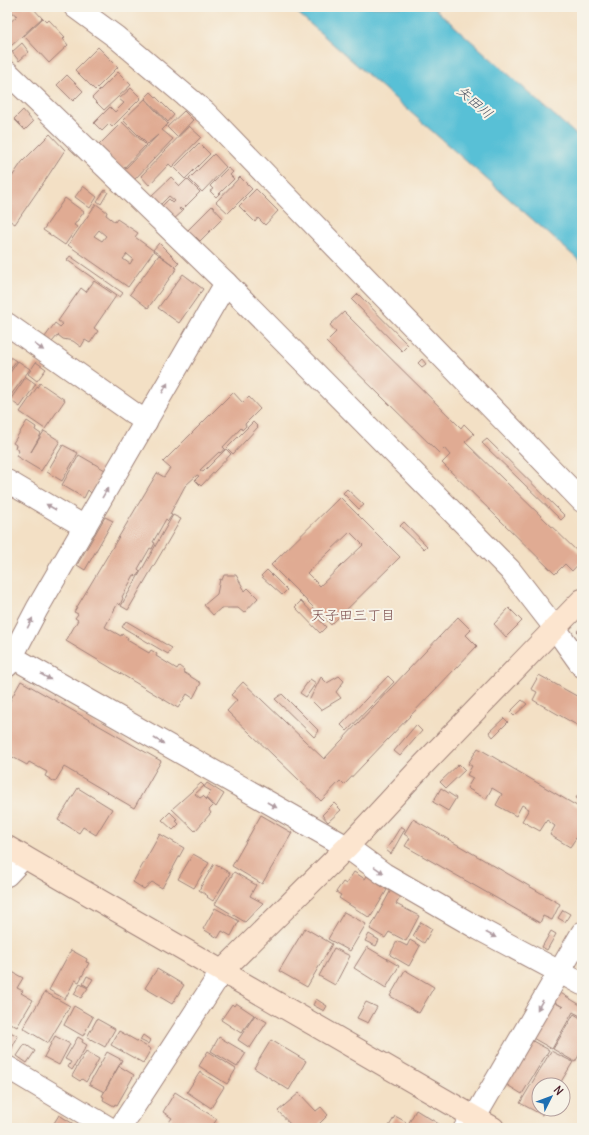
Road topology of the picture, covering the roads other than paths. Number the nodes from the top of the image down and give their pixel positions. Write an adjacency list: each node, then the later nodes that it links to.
1 (75, 7): 7 (street)
2 (7, 72): 3 (street)
3 (226, 282): 5 (street, one-way to 3); 10 (street)
4 (7, 324): 5 (street, one-way to 5)
5 (146, 422): 8 (street, one-way to 5)
6 (7, 481): 8 (street, one-way to 6)
7 (582, 501)
8 (85, 527): 11 (street, one-way to 8)
9 (582, 600): 10 (street)
10 (555, 628): 12 (street); 13 (street)
11 (9, 659): 13 (street, one-way to 13)
12 (582, 666)
13 (347, 847): 17 (street); 18 (street, one-way to 18)
14 (15, 852): 15 (street); 17 (street)
15 (7, 875)
16 (582, 933): 18 (street)
17 (222, 971): 21 (street); 23 (street)
18 (560, 971): 19 (street); 21 (street, one-way to 21)
19 (582, 984)
20 (7, 1067): 22 (street)
21 (478, 1124)
22 (109, 1128)
23 (120, 1128)

